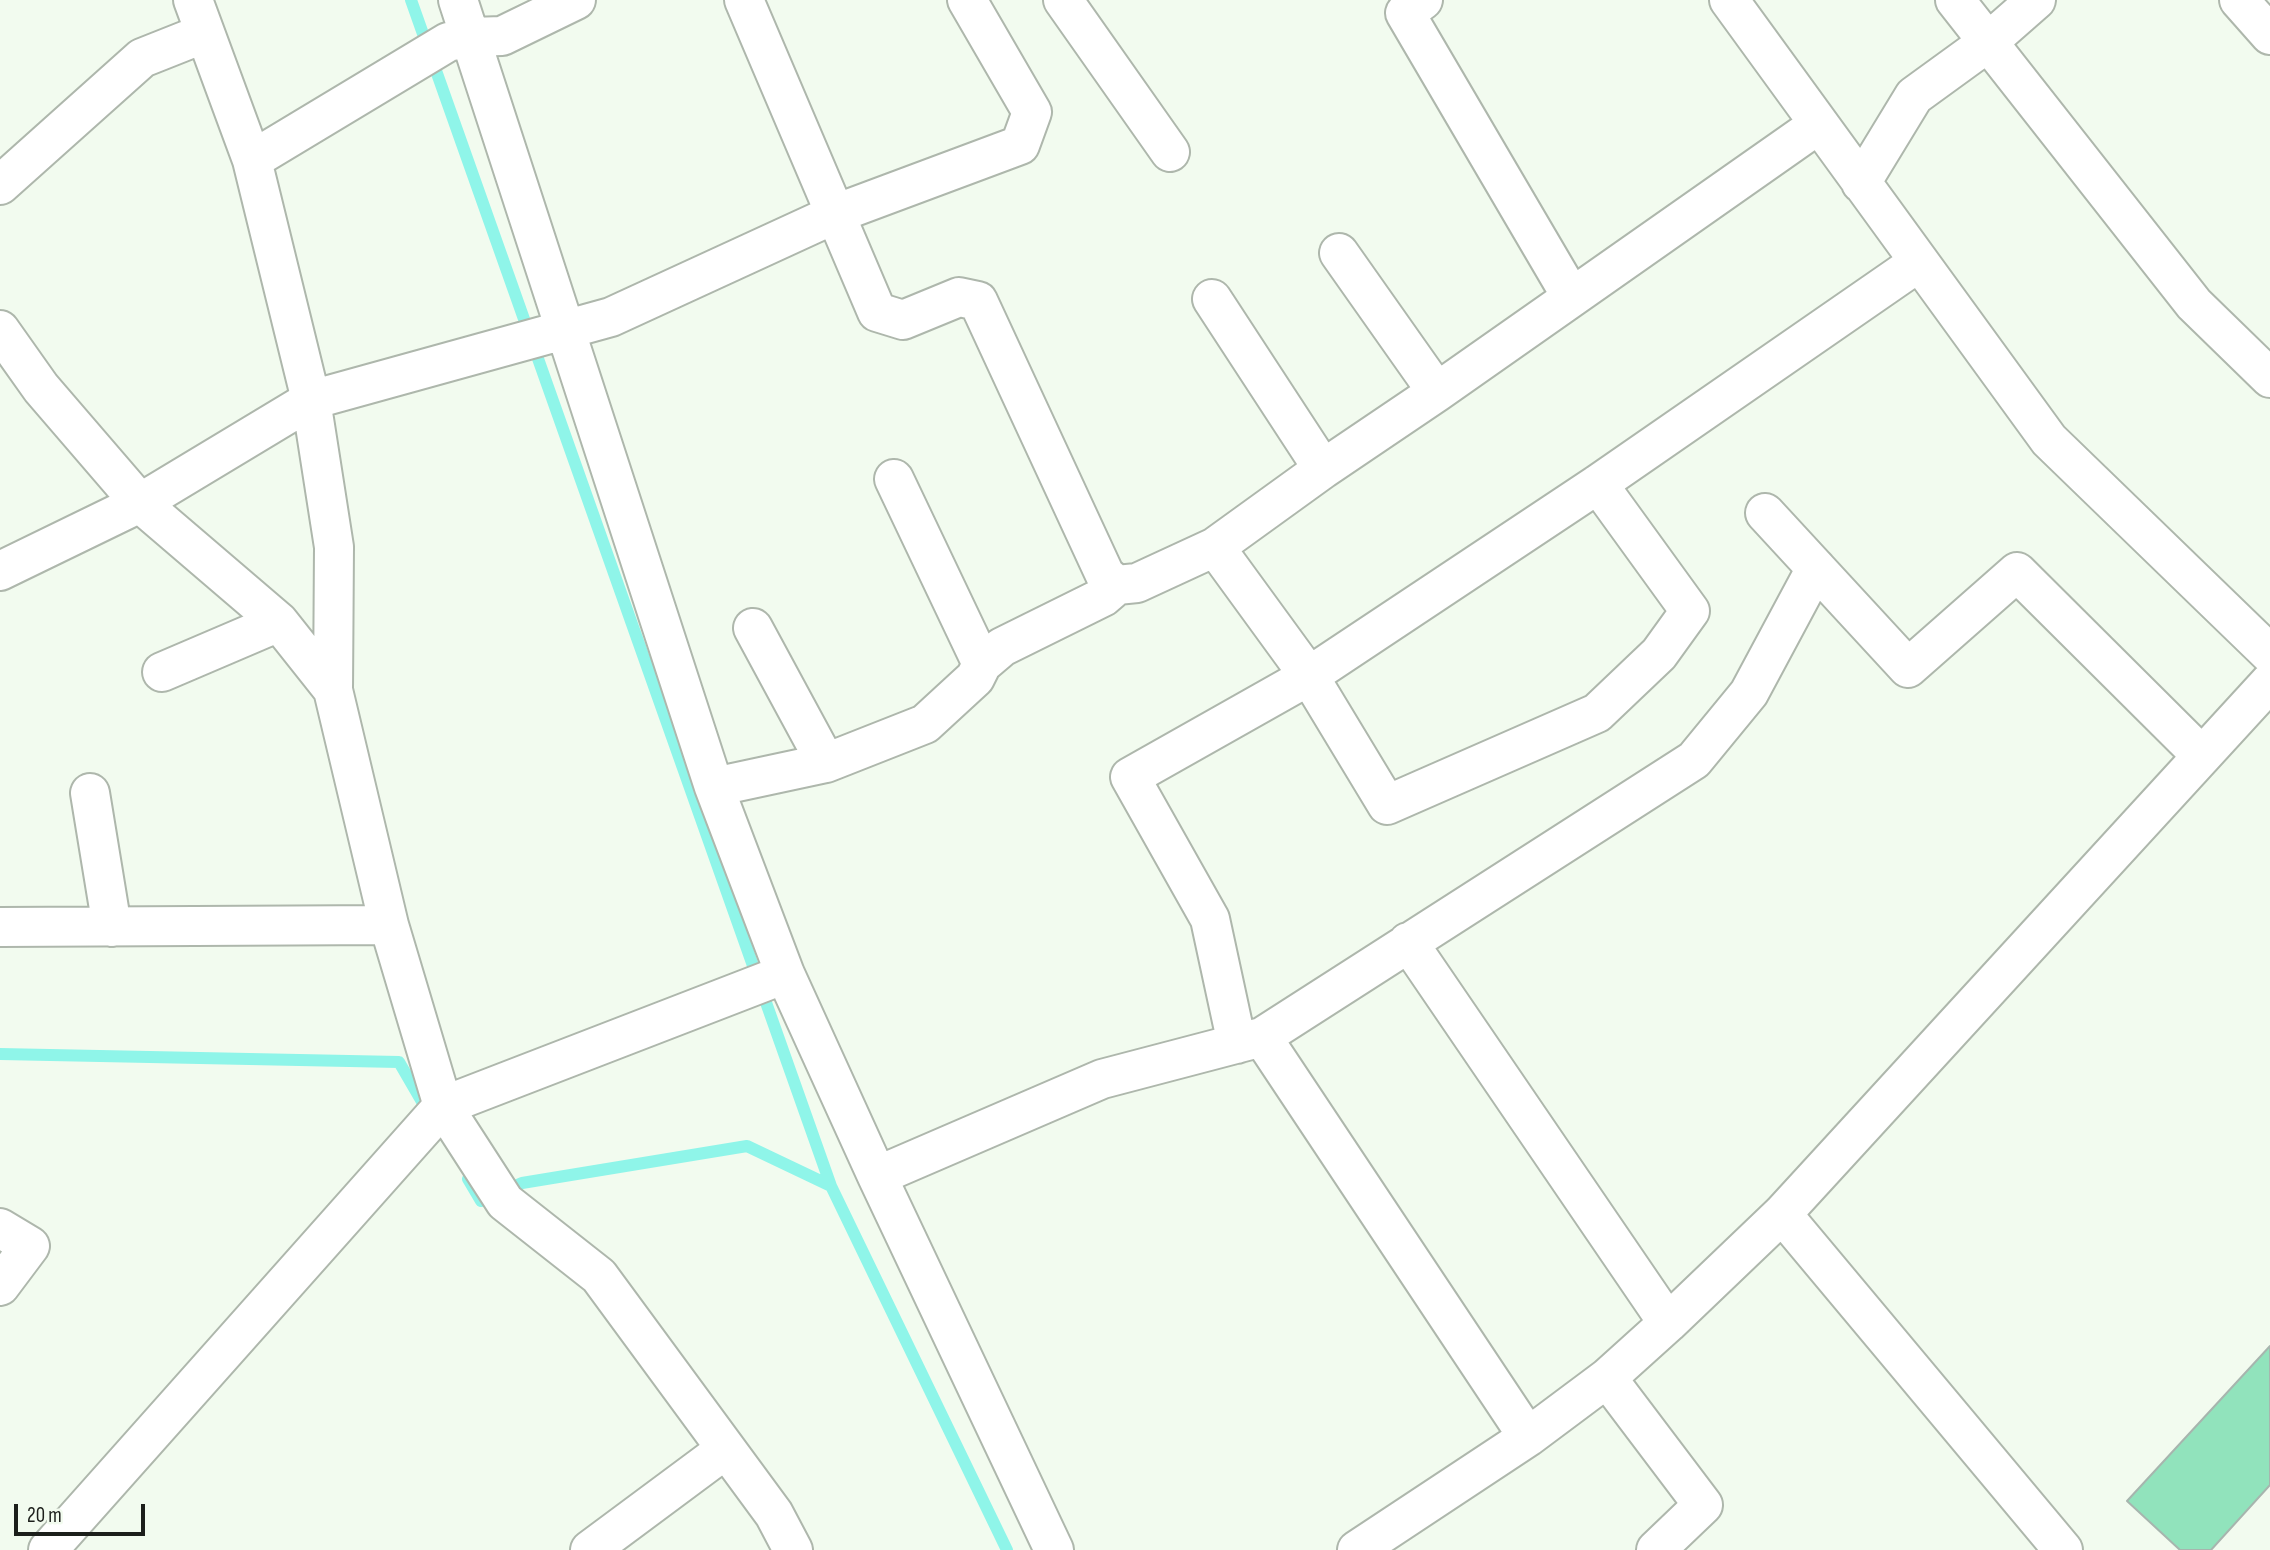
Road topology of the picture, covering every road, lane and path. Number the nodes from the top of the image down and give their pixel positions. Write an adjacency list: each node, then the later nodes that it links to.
1 (457, 0): 13 (street)
2 (576, 0): 13 (street)
3 (744, 0): 20 (street)
4 (967, 0): 20 (street)
5 (1063, 0): 16 (street)
6 (1423, 0): 23 (street)
7 (1729, 0): 15 (street)
8 (1955, 0): 14 (street)
9 (2036, 0): 14 (street)
10 (2239, 0): 12 (street)
11 (199, 16): 17 (street); 19 (street)
12 (2270, 35)
13 (459, 40): 17 (street); 26 (street)
14 (1987, 43): 18 (street); 27 (street)
15 (1819, 124): 18 (street); 23 (street)
16 (1170, 152)
17 (252, 160): 29 (street)
18 (1861, 183): 22 (street)
19 (0, 185)
20 (835, 214): 26 (street); 38 (street)
21 (1339, 253): 28 (street)
22 (1919, 262): 32 (street); 44 (street)
23 (1571, 296): 28 (street)
24 (1212, 299): 30 (street)
25 (0, 330): 33 (street)
26 (561, 330): 29 (street); 48 (street)
27 (2270, 378)
28 (1437, 392): 30 (street)
29 (311, 400): 33 (street); 45 (street)
30 (1323, 469): 35 (street)
31 (894, 479): 41 (street)
32 (1598, 484): 43 (street); 43 (street)
33 (140, 503): 37 (street); 39 (street)
34 (1765, 513): 36 (street)
35 (1215, 547): 38 (street); 43 (street)
36 (1816, 568): 46 (street); 53 (street)
37 (0, 571)
38 (1117, 585): 41 (street)
39 (279, 622): 42 (street); 45 (street)
40 (754, 628): 47 (street)
41 (982, 664): 47 (street)
42 (162, 672)
43 (1309, 676): 55 (street)
44 (2269, 679): 46 (street)
45 (333, 690): 50 (street)
46 (2202, 756): 58 (street)
47 (826, 763): 48 (street)
48 (714, 787): 54 (street)
49 (90, 793): 52 (street)
50 (389, 925): 52 (street); 56 (street)
51 (0, 927): 52 (street)
52 (112, 927)
53 (1408, 942): 55 (street); 61 (street)
54 (783, 975): 56 (street); 57 (street)
55 (1250, 1041): 57 (street); 63 (street)
56 (443, 1106): 64 (street); 65 (street)
57 (877, 1176): 68 (street)
58 (1783, 1214): 61 (street); 71 (street)
59 (0, 1228): 60 (street)
60 (0, 1286)
61 (1668, 1323): 62 (street)
62 (1607, 1378): 63 (street); 70 (street)
63 (1528, 1437): 69 (street)
64 (726, 1450): 66 (street); 67 (street)
65 (48, 1550)
66 (590, 1550)
67 (793, 1550)
68 (1054, 1550)
69 (1357, 1550)
70 (1656, 1550)
71 (2063, 1550)

